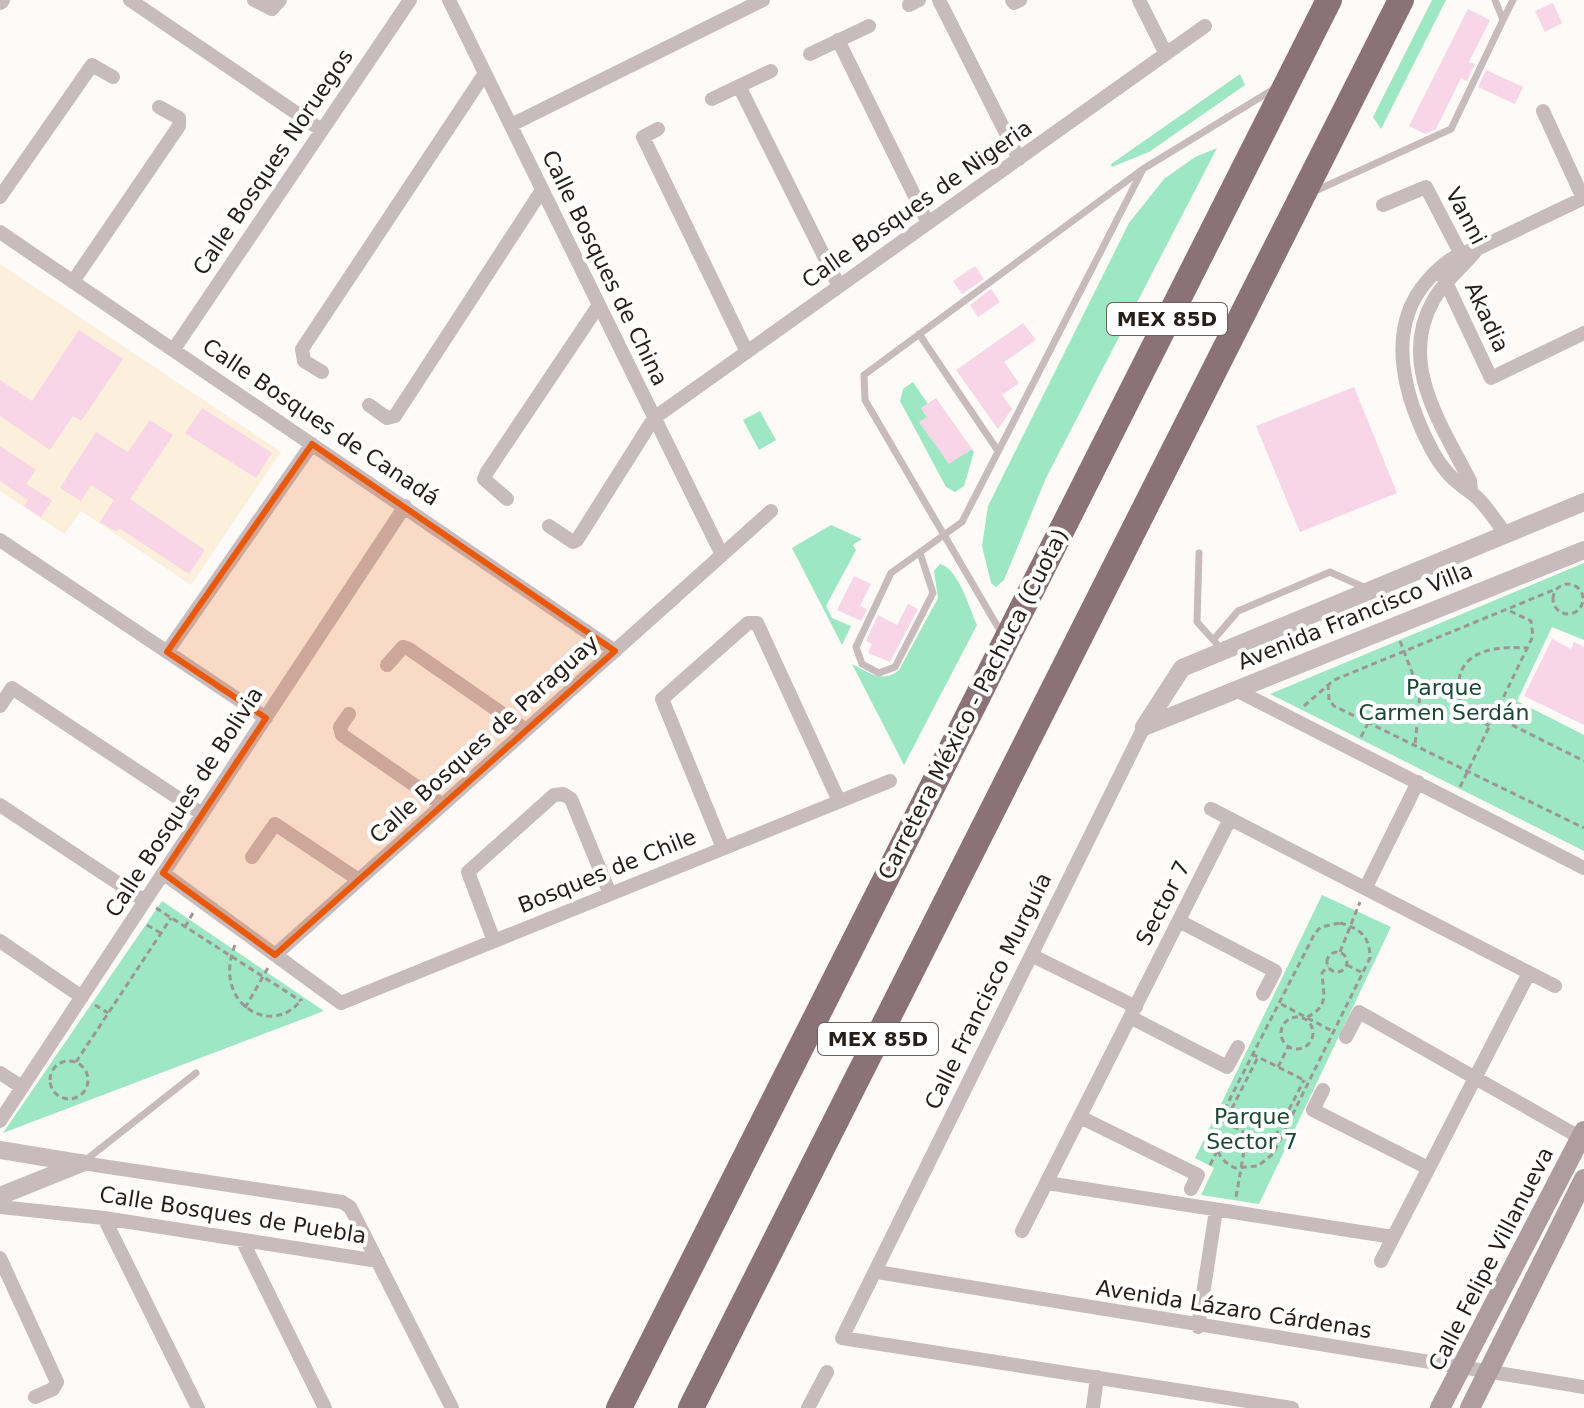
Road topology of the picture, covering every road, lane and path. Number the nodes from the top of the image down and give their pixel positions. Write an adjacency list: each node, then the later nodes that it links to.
1 (130, 0): 30 (street)
2 (254, 0): 3 (street)
3 (280, 0)
4 (410, 0): 30 (street, Calle Bosques Noruegos)
5 (449, 0): 22 (street, Calle Bosques de China)
6 (763, 0): 29 (street)
7 (939, 0): 32 (street)
8 (1012, 0): 9 (street)
9 (1020, 0)
10 (1139, 0): 20 (street)
11 (1329, 0): 24 (highway, Carretera México - Pachuca (Cuota) / MEX 85D)
12 (1401, 0): 36 (highway, MEX 85D)
13 (1495, 0): 15 (lane)
14 (1513, 0): 15 (lane)
15 (1503, 20): 36 (lane)
16 (869, 26): 18 (street)
17 (1205, 26): 20 (street, Calle Bosques de Nigeria)
18 (838, 40): 19 (street); 39 (street)
19 (810, 54)
20 (1166, 54): 32 (street, Calle Bosques de Nigeria)
21 (771, 71): 25 (street)
22 (485, 73): 29 (street, Calle Bosques de China); 50 (street)
23 (113, 77): 35 (street)
24 (1289, 80): 33 (lane); 74 (highway, Carretera México - Pachuca (Cuota) / MEX 85D)
25 (739, 86): 26 (street); 44 (street)
26 (712, 99)
27 (159, 107): 43 (street)
28 (1543, 111): 37 (street)
29 (511, 125): 34 (street, Calle Bosques de China)
30 (320, 129): 48 (street, Calle Bosques Noruegos)
31 (658, 129): 49 (street)
32 (1019, 159): 39 (street, Calle Bosques de Nigeria)
33 (1143, 169): 47 (lane); 56 (lane)
34 (542, 190): 45 (street, Calle Bosques de China); 53 (street)
35 (0, 197)
36 (1301, 198): 188 (highway, MEX 85D)
37 (1583, 198): 41 (street)
38 (1383, 205): 41 (street, Vanni)
39 (928, 223): 44 (street, Calle Bosques de Nigeria)
40 (0, 232): 43 (street, Calle Bosques de Canadá)
41 (1463, 258): 42 (street)
42 (1442, 275): 46 (street, Akadia); 51 (street); 52 (street)
43 (74, 280): 48 (street, Calle Bosques de Canadá)
44 (839, 286): 49 (street, Calle Bosques de Nigeria)
45 (599, 305): 54 (street, Calle Bosques de China); 58 (street)
46 (1584, 333)
47 (919, 334): 56 (lane); 64 (lane)
48 (174, 349): 55 (street, Calle Bosques de Canadá)
49 (747, 352): 54 (street, Calle Bosques de Nigeria)
50 (322, 372)
51 (1421, 378): 52 (street); 57 (street)
52 (1406, 383): 57 (street)
53 (369, 405)
54 (654, 418): 62 (street); 69 (street, Calle Bosques de China)
55 (312, 444): 60 (street, Calle Bosques de Canadá); 79 (street)
56 (998, 451): 64 (lane)
57 (1471, 492): 63 (street)
58 (507, 499)
59 (1584, 502): 63 (street, Avenida Francisco Villa)
60 (405, 506): 77 (street, Calle Bosques de Canadá); 89 (street, Calle Bosques de Bolivia)
61 (771, 511): 69 (street, Calle Bosques de Paraguay)
62 (549, 526)
63 (1506, 534): 71 (street, Avenida Francisco Villa)
64 (944, 535): 67 (lane); 74 (lane)
65 (0, 540): 79 (street)
66 (1584, 550): 73 (street, Avenida Francisco Villa)
67 (920, 553): 67 (lane)
68 (1199, 553): 75 (lane)
69 (722, 555): 77 (street, Calle Bosques de Paraguay)
70 (1556, 589): 70 (path); 72 (path)
71 (1371, 591): 75 (street, Avenida Francisco Villa); 75 (lane)
72 (1504, 610): 76 (path); 78 (path)
73 (1394, 627): 78 (path); 85 (street, Avenida Francisco Villa)
74 (1005, 638): 187 (highway, Carretera México - Pachuca (Cuota) / MEX 85D)
75 (1216, 646): 81 (street, Avenida Francisco Villa)
76 (1527, 648): 82 (path); 88 (path)
77 (615, 651): 93 (street, Calle Bosques de Paraguay)
78 (1404, 651): 83 (path); 84 (path)
79 (167, 652): 89 (street)
80 (387, 665): 93 (street)
81 (1182, 668): 92 (street, Calle Francisco Murguía)
82 (1459, 681): 83 (path); 91 (path)
83 (1418, 682): 94 (path)
84 (1328, 684): 90 (path); 94 (path)
85 (1236, 690): 90 (street); 92 (street, Avenida Francisco Villa)
86 (0, 706): 104 (street)
87 (349, 714): 102 (street)
88 (1494, 716): 91 (path); 95 (path)
89 (266, 718): 104 (street, Calle Bosques de Bolivia)
90 (1290, 718): 98 (street)
91 (1489, 726): 96 (path)
92 (1144, 727): 124 (street, Calle Francisco Murguía)
93 (526, 730): 102 (street, Calle Bosques de Paraguay)
94 (1415, 746): 96 (path)
95 (1584, 761)
96 (1467, 772): 100 (path); 106 (path)
97 (890, 781): 99 (street, Bosques de Chile)
98 (1418, 782): 100 (street); 112 (street)
99 (839, 801): 107 (street, Bosques de Chile); 107 (street)
100 (1453, 801): 109 (street)
101 (0, 805): 114 (street)
102 (443, 805): 111 (street, Calle Bosques de Paraguay)
103 (1211, 809): 105 (street)
104 (202, 814): 110 (street, Calle Bosques de Bolivia)
105 (1230, 819): 112 (street); 116 (street, Sector 7)
106 (1584, 828)
107 (723, 848): 113 (street, Bosques de Chile)
108 (252, 857): 111 (street)
109 (1584, 868)
110 (163, 873): 114 (street, Calle Bosques de Bolivia); 118 (street)
111 (359, 880): 122 (street, Calle Bosques de Paraguay)
112 (1366, 887): 117 (path); 128 (street)
113 (610, 894): 120 (street, Bosques de Chile); 120 (street)
114 (145, 901): 115 (path); 133 (street, Calle Bosques de Bolivia)
115 (171, 918): 123 (path); 144 (path)
116 (1179, 921): 132 (street); 137 (street, Sector 7)
117 (1351, 925): 121 (path); 127 (path); 135 (path)
118 (241, 931): 122 (street); 123 (path)
119 (0, 941): 133 (street)
120 (494, 941): 130 (street, Bosques de Chile)
121 (1340, 952): 125 (path); 126 (path)
122 (275, 955): 129 (path); 130 (street)
123 (231, 956): 129 (path); 136 (path)
124 (1033, 956): 137 (street); 176 (street, Calle Francisco Murguía)
125 (1347, 965): 126 (path); 127 (path)
126 (1328, 966): 138 (path)
127 (1363, 973): 139 (path)
128 (1529, 973): 131 (street); 148 (street)
129 (263, 977): 134 (path); 136 (path)
130 (314, 983): 134 (path)
131 (1555, 986)
132 (1263, 994): 135 (path)
133 (82, 997): 150 (street, Calle Bosques de Bolivia)
134 (301, 1001): 136 (path)
135 (1279, 1003): 138 (path); 142 (path)
136 (245, 1008)
137 (1133, 1012): 140 (street); 152 (street, Sector 7)
138 (1305, 1018): 139 (path); 141 (path); 141 (path)
139 (1340, 1034): 148 (street); 149 (path)
140 (1238, 1047): 142 (path)
141 (1288, 1047): 145 (path)
142 (1253, 1054): 143 (path); 157 (path)
143 (1258, 1057): 145 (path); 154 (path)
144 (76, 1062): 144 (path)
145 (1278, 1067): 149 (path)
146 (0, 1073): 150 (street)
147 (196, 1073): 159 (lane)
148 (1477, 1079): 155 (street); 161 (street)
149 (1306, 1081): 151 (path); 154 (path); 160 (path)
150 (22, 1087): 153 (street, Calle Bosques de Bolivia)
151 (1323, 1090): 161 (street)
152 (1080, 1117): 162 (street); 163 (street, Sector 7)
153 (0, 1121)
154 (1247, 1134): 158 (path)
155 (1582, 1135): 178 (main road, Calle Felipe Villanueva)
156 (0, 1150): 159 (street, Calle Bosques de Puebla)
157 (1217, 1151): 158 (path); 160 (path); 162 (path)
158 (1244, 1153): 160 (path)
159 (82, 1163): 165 (street); 174 (street, Calle Bosques de Puebla)
160 (1241, 1168): 168 (path)
161 (1428, 1168): 171 (street)
162 (1194, 1182)
163 (1047, 1183): 167 (street); 170 (street, Sector 7)
164 (1582, 1185): 180 (main road)
165 (0, 1196)
166 (0, 1207): 169 (street, Calle Bosques de Puebla)
167 (1216, 1210): 168 (street); 177 (street)
168 (1233, 1212): 171 (street)
169 (104, 1218): 172 (street, Calle Bosques de Puebla); 184 (street)
170 (1022, 1231)
171 (1393, 1237): 175 (street)
172 (242, 1240): 174 (street, Calle Bosques de Puebla); 185 (street)
173 (0, 1258): 183 (street)
174 (378, 1261): 186 (street)
175 (1381, 1261)
176 (877, 1272): 177 (street, Avenida Lázaro Cárdenas); 181 (street, Calle Francisco Murguía)
177 (1198, 1327): 178 (street, Avenida Lázaro Cárdenas)
178 (1461, 1368): 180 (street, Avenida Lázaro Cárdenas); 192 (main road, Calle Felipe Villanueva)
179 (827, 1372): 189 (street)
180 (1489, 1372): 182 (street, Avenida Lázaro Cárdenas); 193 (main road)
181 (1097, 1377): 190 (street); 191 (street)
182 (1584, 1387)
183 (35, 1397)
184 (198, 1408)
185 (325, 1408)
186 (452, 1408)
187 (619, 1408)
188 (691, 1408)
189 (808, 1408)
190 (1093, 1408)
191 (1292, 1408)
192 (1440, 1408)
193 (1470, 1408)

